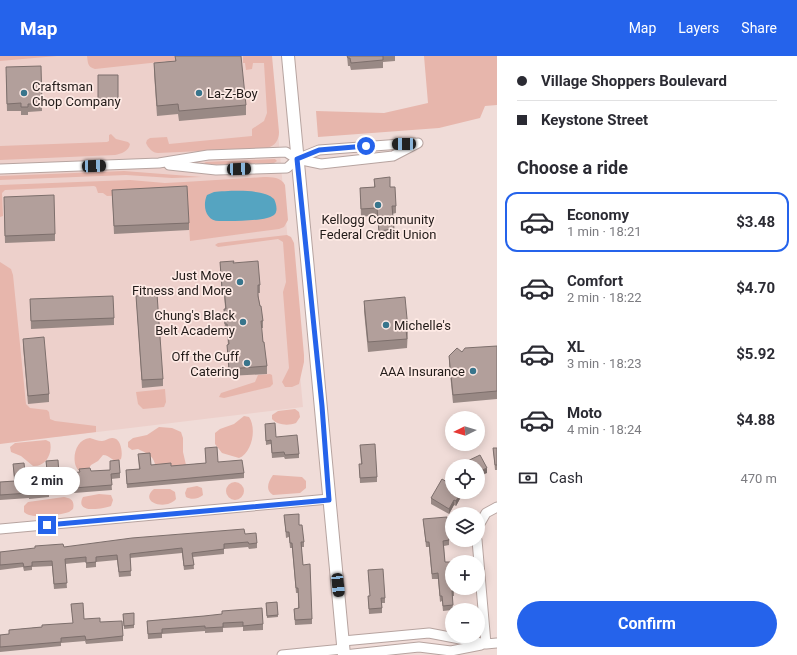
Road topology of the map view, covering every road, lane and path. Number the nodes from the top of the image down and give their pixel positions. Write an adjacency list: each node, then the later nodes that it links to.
1 (288, 56): 2 (street)
2 (297, 159): 2 (street); 3 (street); 3 (street); 5 (street)
3 (159, 163): 4 (street)
4 (0, 169)
5 (329, 500): 8 (street); 12 (street)
6 (497, 507): 7 (street)
7 (485, 515)
8 (0, 529)
9 (478, 547): 11 (street)
10 (497, 643): 11 (street)
11 (486, 644): 12 (street); 12 (street)
12 (344, 650): 13 (street)
13 (282, 655)

